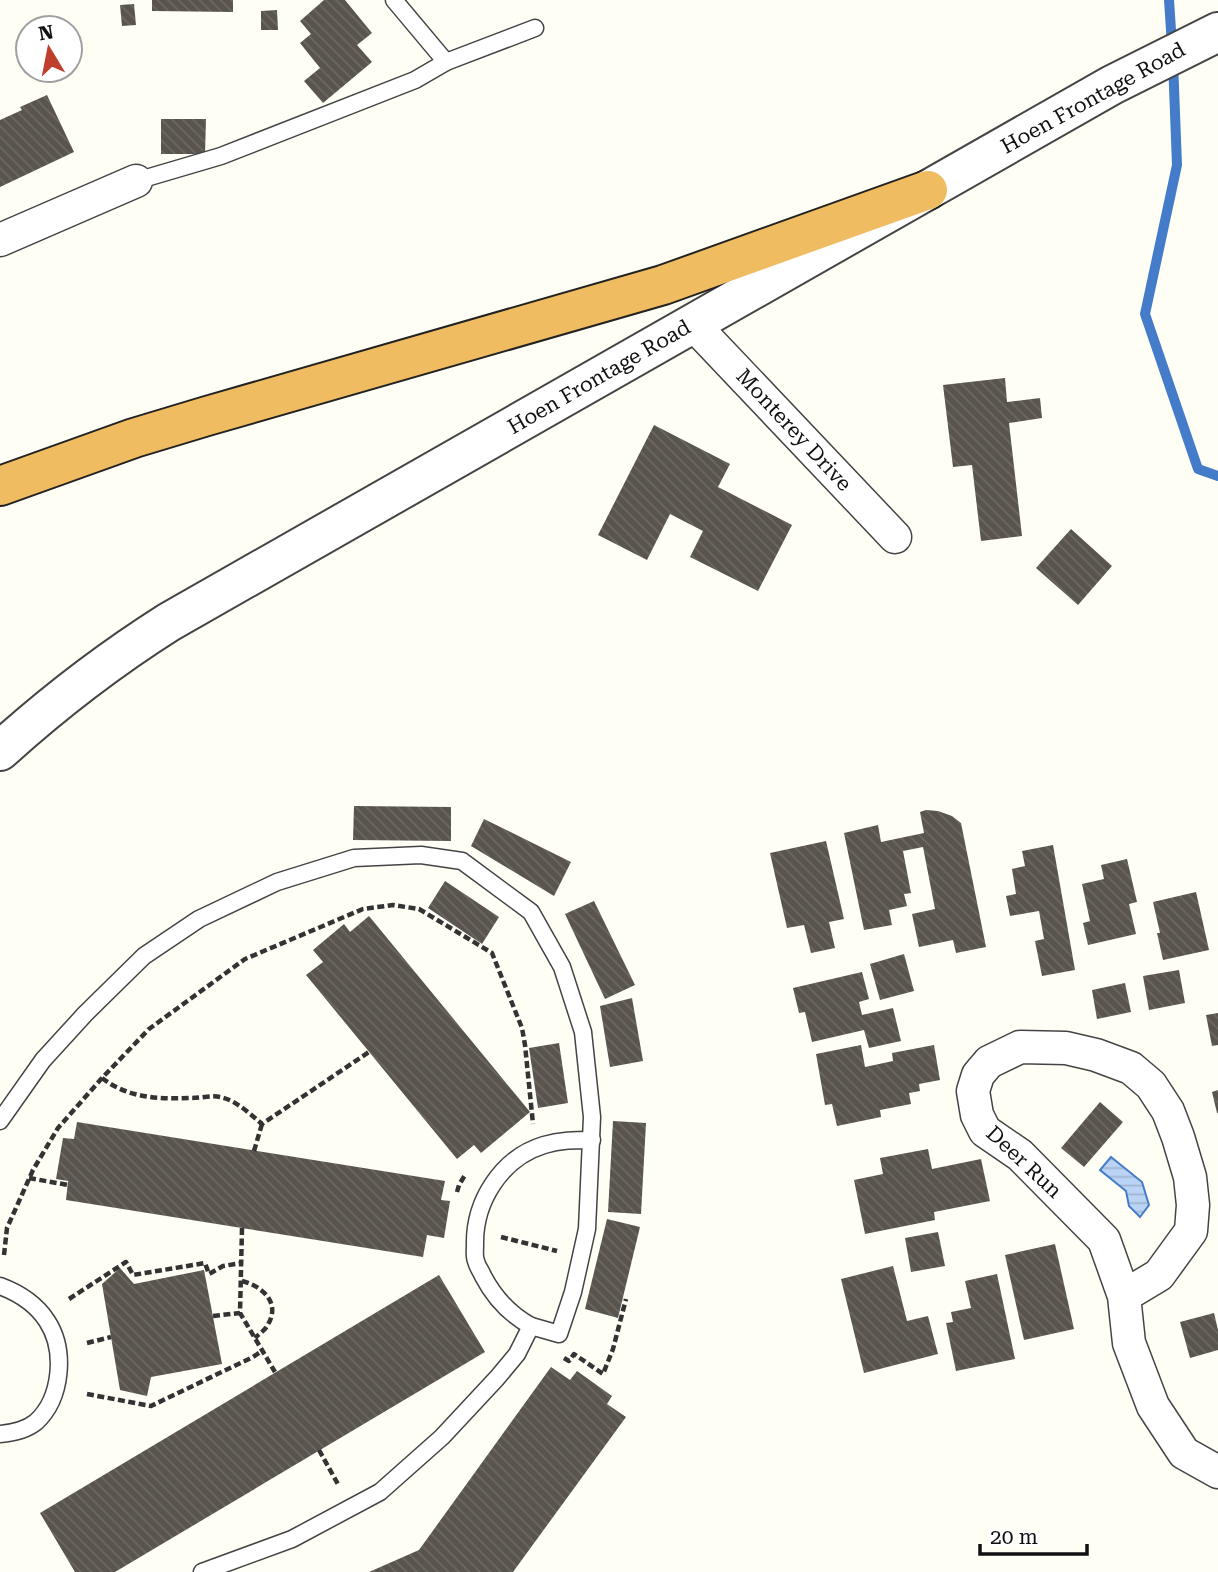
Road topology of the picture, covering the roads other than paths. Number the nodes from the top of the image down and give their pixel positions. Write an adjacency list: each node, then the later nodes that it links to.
1 (394, 0): 4 (lane)
2 (534, 28): 4 (lane)
3 (1218, 32): 6 (street, Hoen Frontage Road)
4 (446, 62): 5 (lane)
5 (136, 181): 7 (street)
6 (928, 190): 8 (street, Hoen Frontage Road); 9 (highway)
7 (0, 240)
8 (693, 324): 10 (street, Monterey Drive); 11 (street, Hoen Frontage Road)
9 (0, 485)
10 (895, 537)
11 (0, 751)
12 (0, 1121): 13 (lane)
13 (592, 1140): 16 (lane); 16 (lane)
14 (0, 1286): 17 (lane)
15 (1124, 1296): 15 (street, Deer Run); 18 (street, Deer Run)
16 (531, 1325): 19 (lane)
17 (0, 1434)
18 (1218, 1472)
19 (202, 1572)

